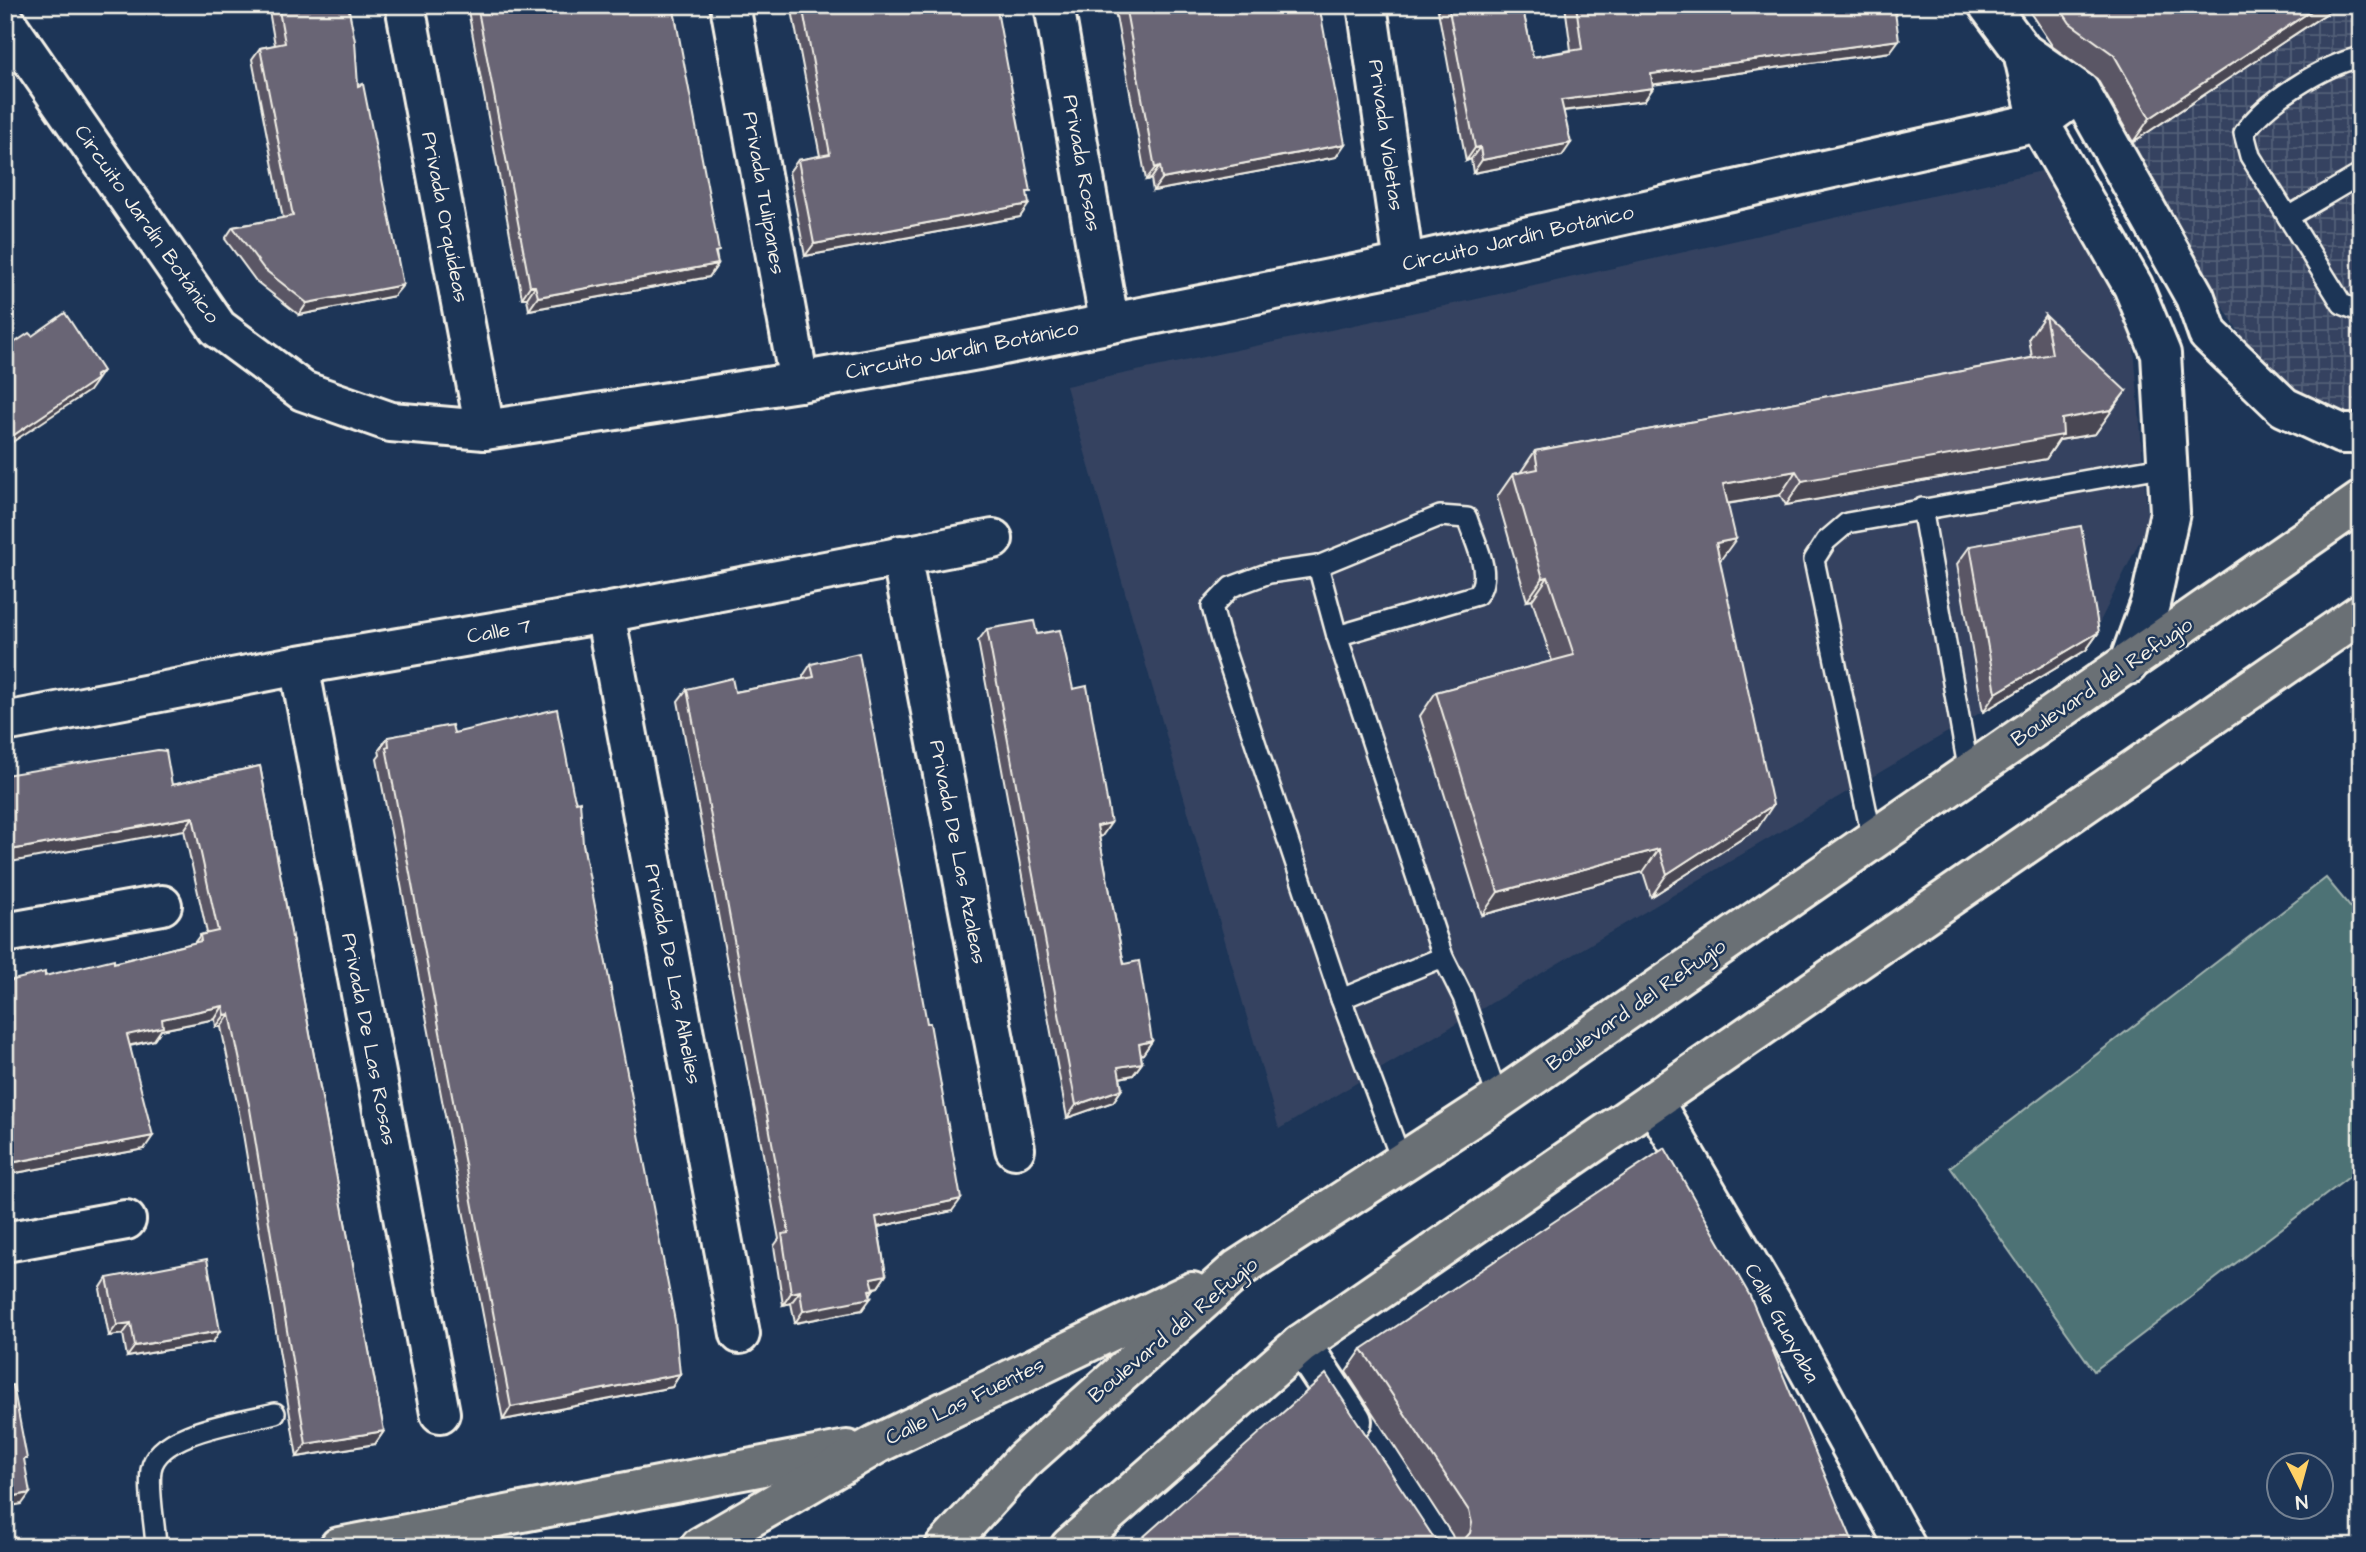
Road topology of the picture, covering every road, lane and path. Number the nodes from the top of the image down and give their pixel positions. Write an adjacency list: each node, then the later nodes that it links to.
1 (405, 5): 19 (street, Privada Orquídeas)
2 (730, 5): 18 (street, Privada Tulipanes)
3 (1054, 5): 15 (street, Privada Rosas)
4 (1367, 5): 13 (street, Privada Violetas)
5 (1988, 5): 7 (street)
6 (5, 21): 19 (street, Circuito Jardín Botánico)
7 (2023, 52): 9 (street); 10 (street)
8 (2361, 57): 12 (lane)
9 (2080, 92): 10 (street, Circuito Jardín Botánico); 16 (street)
10 (2039, 122): 13 (street, Circuito Jardín Botánico); 17 (street)
11 (2361, 174): 12 (lane)
12 (2288, 217): 14 (lane)
13 (1404, 264): 15 (street, Circuito Jardín Botánico)
14 (2361, 312)
15 (1109, 321): 18 (street, Circuito Jardín Botánico)
16 (2208, 334): 17 (street); 20 (street)
17 (2161, 354): 21 (street)
18 (799, 382): 19 (street, Circuito Jardín Botánico)
19 (485, 430)
20 (2361, 434)
21 (2167, 466): 23 (lane); 31 (street)
22 (2361, 501): 31 (main road, Boulevard del Refugio)
23 (1922, 508): 33 (lane); 34 (lane)
24 (993, 539): 25 (street, Calle 7)
25 (901, 555): 27 (street, Calle 7); 41 (street, Privada De Las Azaleas)
26 (1318, 566): 29 (lane); 29 (lane); 38 (lane)
27 (605, 613): 30 (street, Calle 7); 46 (street, Privada De Las Alhelíes)
28 (2361, 613): 40 (main road)
29 (1337, 636): 37 (lane)
30 (299, 665): 32 (street, Calle 7); 49 (street, Privada De Las Rosas)
31 (2128, 666): 33 (main road, Boulevard del Refugio)
32 (5, 722)
33 (1969, 773): 34 (main road, Boulevard del Refugio)
34 (1872, 842): 39 (main road, Boulevard del Refugio)
35 (162, 905): 36 (street)
36 (5, 933)
37 (1443, 957): 38 (lane); 39 (lane)
38 (1341, 999): 42 (lane)
39 (1498, 1100): 42 (main road, Boulevard del Refugio)
40 (1653, 1101): 47 (main road); 57 (street, Calle Guayaba)
41 (1016, 1149)
42 (1402, 1162): 45 (main road, Boulevard del Refugio)
43 (126, 1220): 44 (street)
44 (5, 1242)
45 (1238, 1269): 50 (main road, Calle Las Fuentes); 55 (main road, Boulevard del Refugio)
46 (740, 1334)
47 (1301, 1344): 51 (street); 56 (main road)
48 (275, 1413): 52 (lane)
49 (440, 1413)
50 (877, 1444): 53 (main road); 54 (main road, Calle Las Fuentes)
51 (1374, 1454)
52 (156, 1547)
53 (339, 1547)
54 (700, 1547)
55 (945, 1547)
56 (1070, 1547)
57 (1906, 1547)

